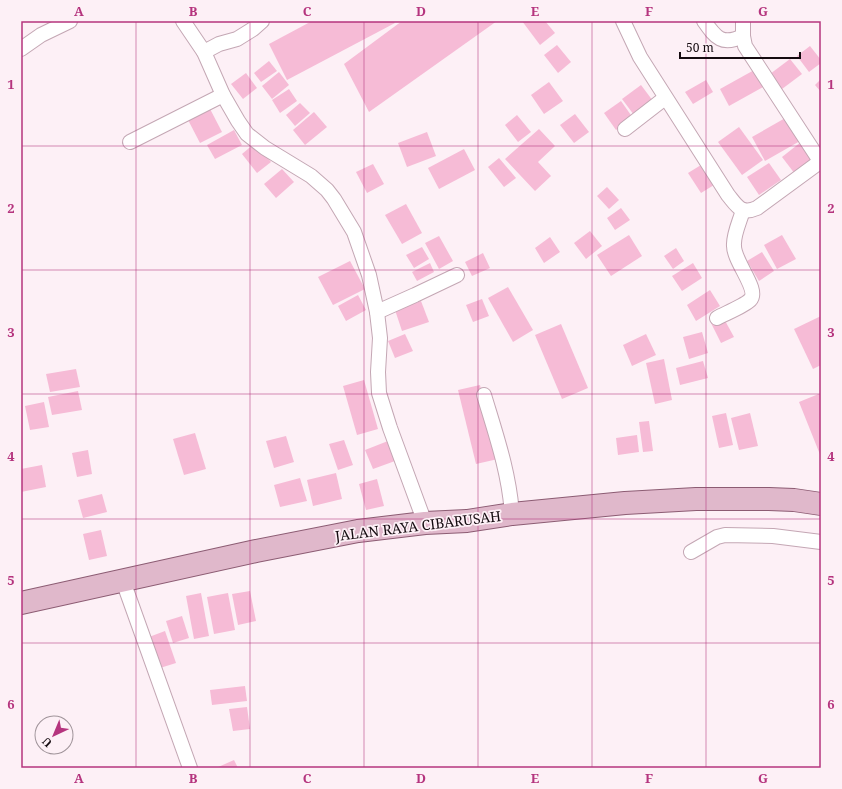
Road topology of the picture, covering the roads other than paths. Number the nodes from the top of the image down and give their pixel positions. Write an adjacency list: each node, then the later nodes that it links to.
1 (70, 21): 8 (street)
2 (183, 21): 9 (street)
3 (262, 21): 9 (street)
4 (623, 21): 11 (street)
5 (704, 21): 7 (street)
6 (743, 21): 7 (street)
7 (743, 36): 14 (street)
8 (21, 49)
9 (204, 52): 10 (street)
10 (223, 95): 13 (street); 17 (street)
11 (665, 98): 12 (street); 15 (street)
12 (625, 129)
13 (130, 142)
14 (821, 161): 15 (street)
15 (743, 210): 18 (street)
16 (457, 275): 17 (street)
17 (377, 312): 22 (street)
18 (716, 318)
19 (484, 395): 21 (street)
20 (821, 504): 21 (main road, JALAN RAYA CIBARUSAH)
21 (512, 514): 22 (main road, JALAN RAYA CIBARUSAH)
22 (425, 523): 25 (main road, JALAN RAYA CIBARUSAH)
23 (821, 542): 24 (street)
24 (690, 552)
25 (123, 581): 26 (main road, JALAN RAYA CIBARUSAH); 27 (street)
26 (21, 603)
27 (190, 768)

